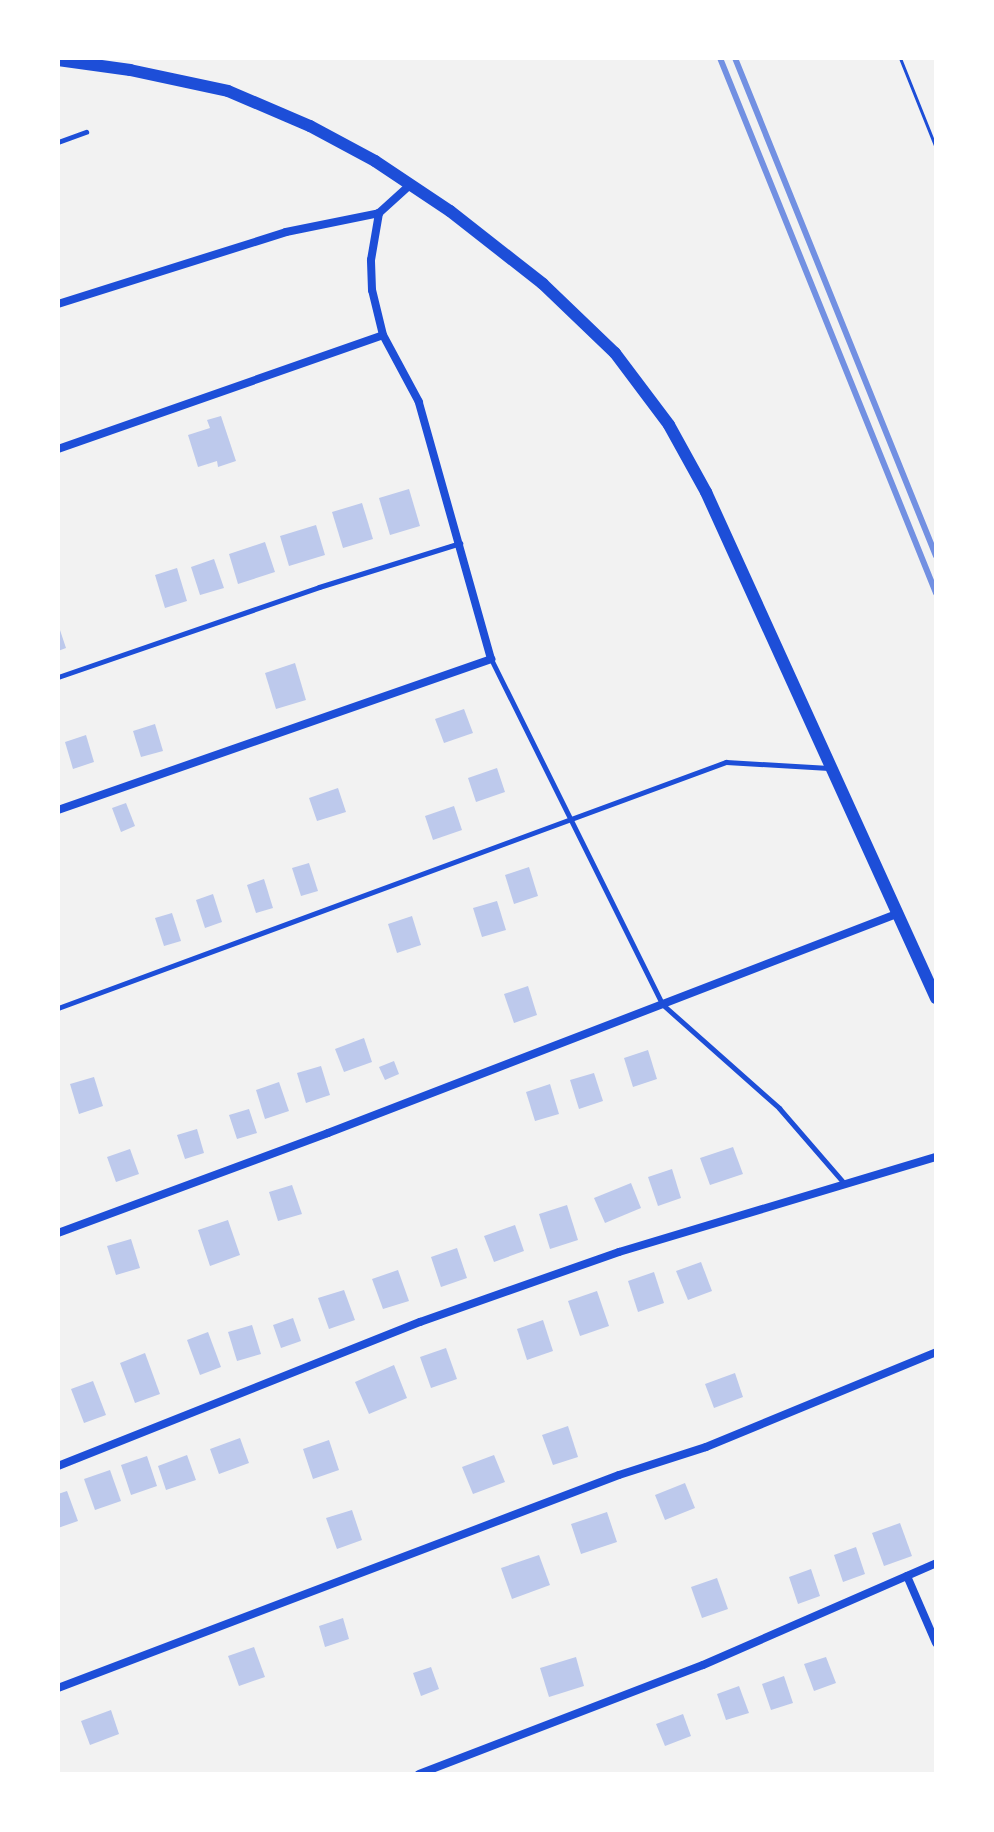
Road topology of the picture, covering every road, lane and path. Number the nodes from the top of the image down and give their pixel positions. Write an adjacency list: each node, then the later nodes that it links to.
1 (900, 58): 5 (path)
2 (58, 60): 6 (street)
3 (86, 132): 4 (lane)
4 (58, 142)
5 (936, 148)
6 (410, 185): 7 (street); 14 (street)
7 (379, 213): 8 (street); 9 (street)
8 (58, 304)
9 (383, 335): 10 (street); 11 (street)
10 (58, 449)
11 (461, 543): 12 (street); 13 (lane)
12 (491, 659): 15 (street); 16 (lane)
13 (58, 677)
14 (834, 768): 16 (lane); 17 (street)
15 (58, 810)
16 (569, 820): 19 (lane); 20 (lane)
17 (899, 913): 18 (street); 19 (street)
18 (936, 998)
19 (662, 1004): 22 (lane); 23 (street)
20 (58, 1008)
21 (936, 1157): 22 (street)
22 (844, 1183): 25 (street)
23 (58, 1233)
24 (936, 1352): 29 (street)
25 (58, 1466)
26 (936, 1563): 27 (street)
27 (907, 1576): 28 (street); 30 (street)
28 (936, 1643)
29 (58, 1688)
30 (419, 1774)

